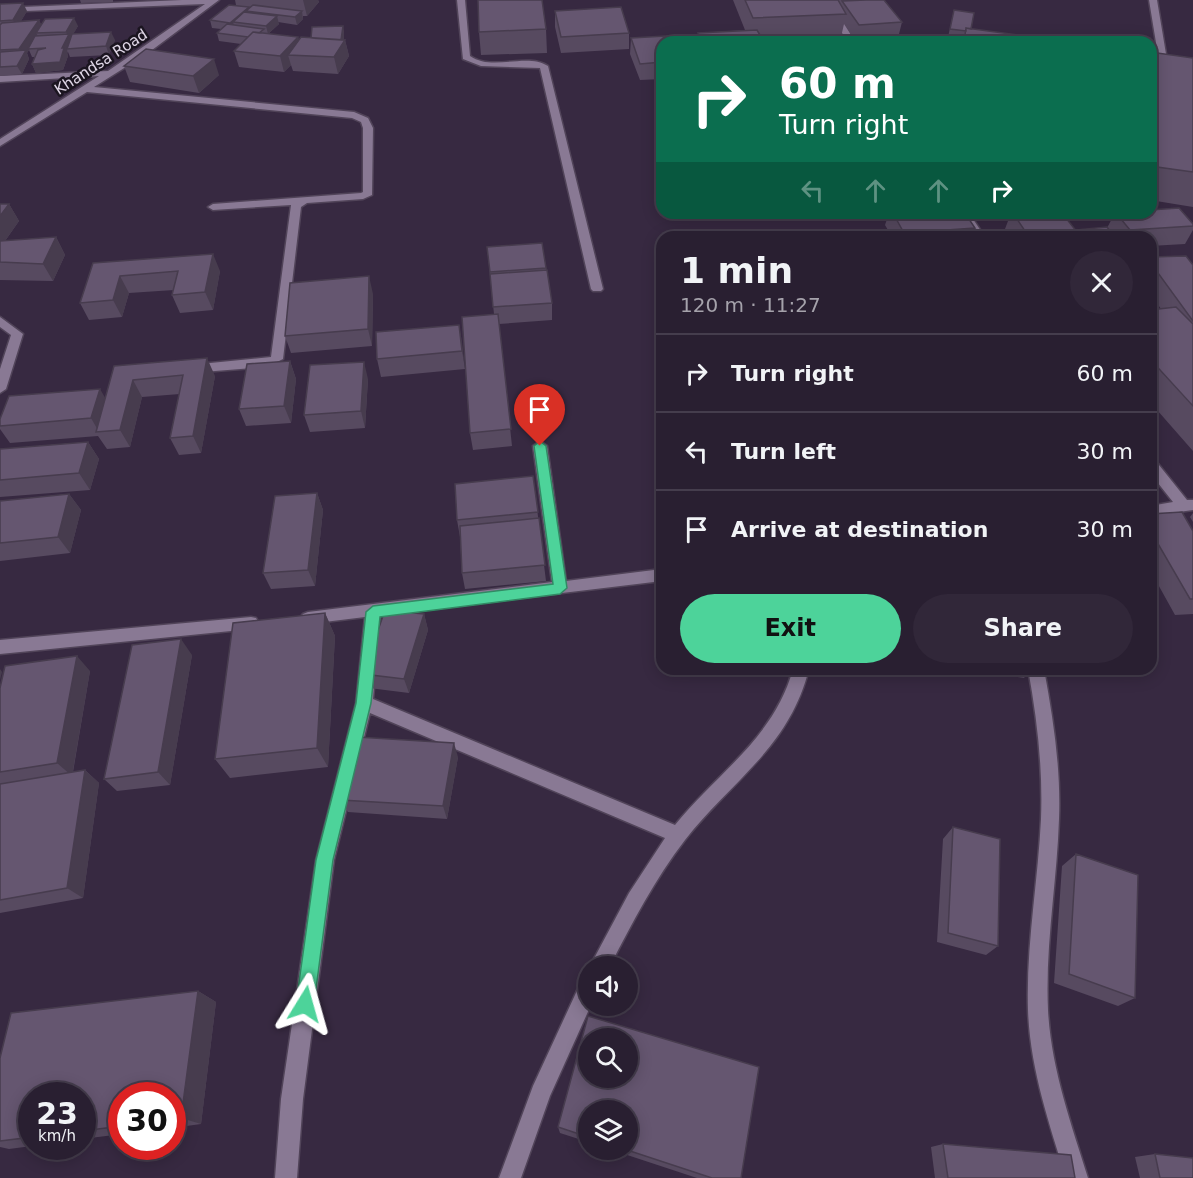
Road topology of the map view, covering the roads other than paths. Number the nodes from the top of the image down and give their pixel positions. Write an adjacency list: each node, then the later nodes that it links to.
1 (215, 0): 5 (street); 8 (street, Khandsa Road)
2 (461, 0): 14 (street)
3 (828, 0): 6 (street)
4 (1153, 0): 7 (street)
5 (0, 10)
6 (848, 36)
7 (1193, 72)
8 (111, 73): 9 (street); 10 (street, Khandsa Road)
9 (0, 80)
10 (87, 89): 11 (street, Khandsa Road); 12 (street)
11 (0, 143)
12 (298, 202): 13 (street); 16 (street)
13 (213, 207)
14 (597, 289)
15 (0, 321): 17 (street)
16 (177, 370)
17 (0, 389)
18 (540, 446): 23 (street)
19 (1157, 471): 20 (street)
20 (1188, 505): 21 (street)
21 (1157, 510)
22 (656, 576): 23 (street)
23 (560, 588): 24 (street)
24 (373, 612): 25 (street); 30 (street)
25 (291, 620)
26 (268, 622): 27 (street)
27 (0, 646)
28 (800, 675): 31 (street)
29 (1037, 675): 36 (street)
30 (364, 703): 31 (street); 34 (street)
31 (678, 834): 32 (street)
32 (605, 956)
33 (578, 1011): 35 (street)
34 (286, 1178)
35 (510, 1178)
36 (1077, 1178)

